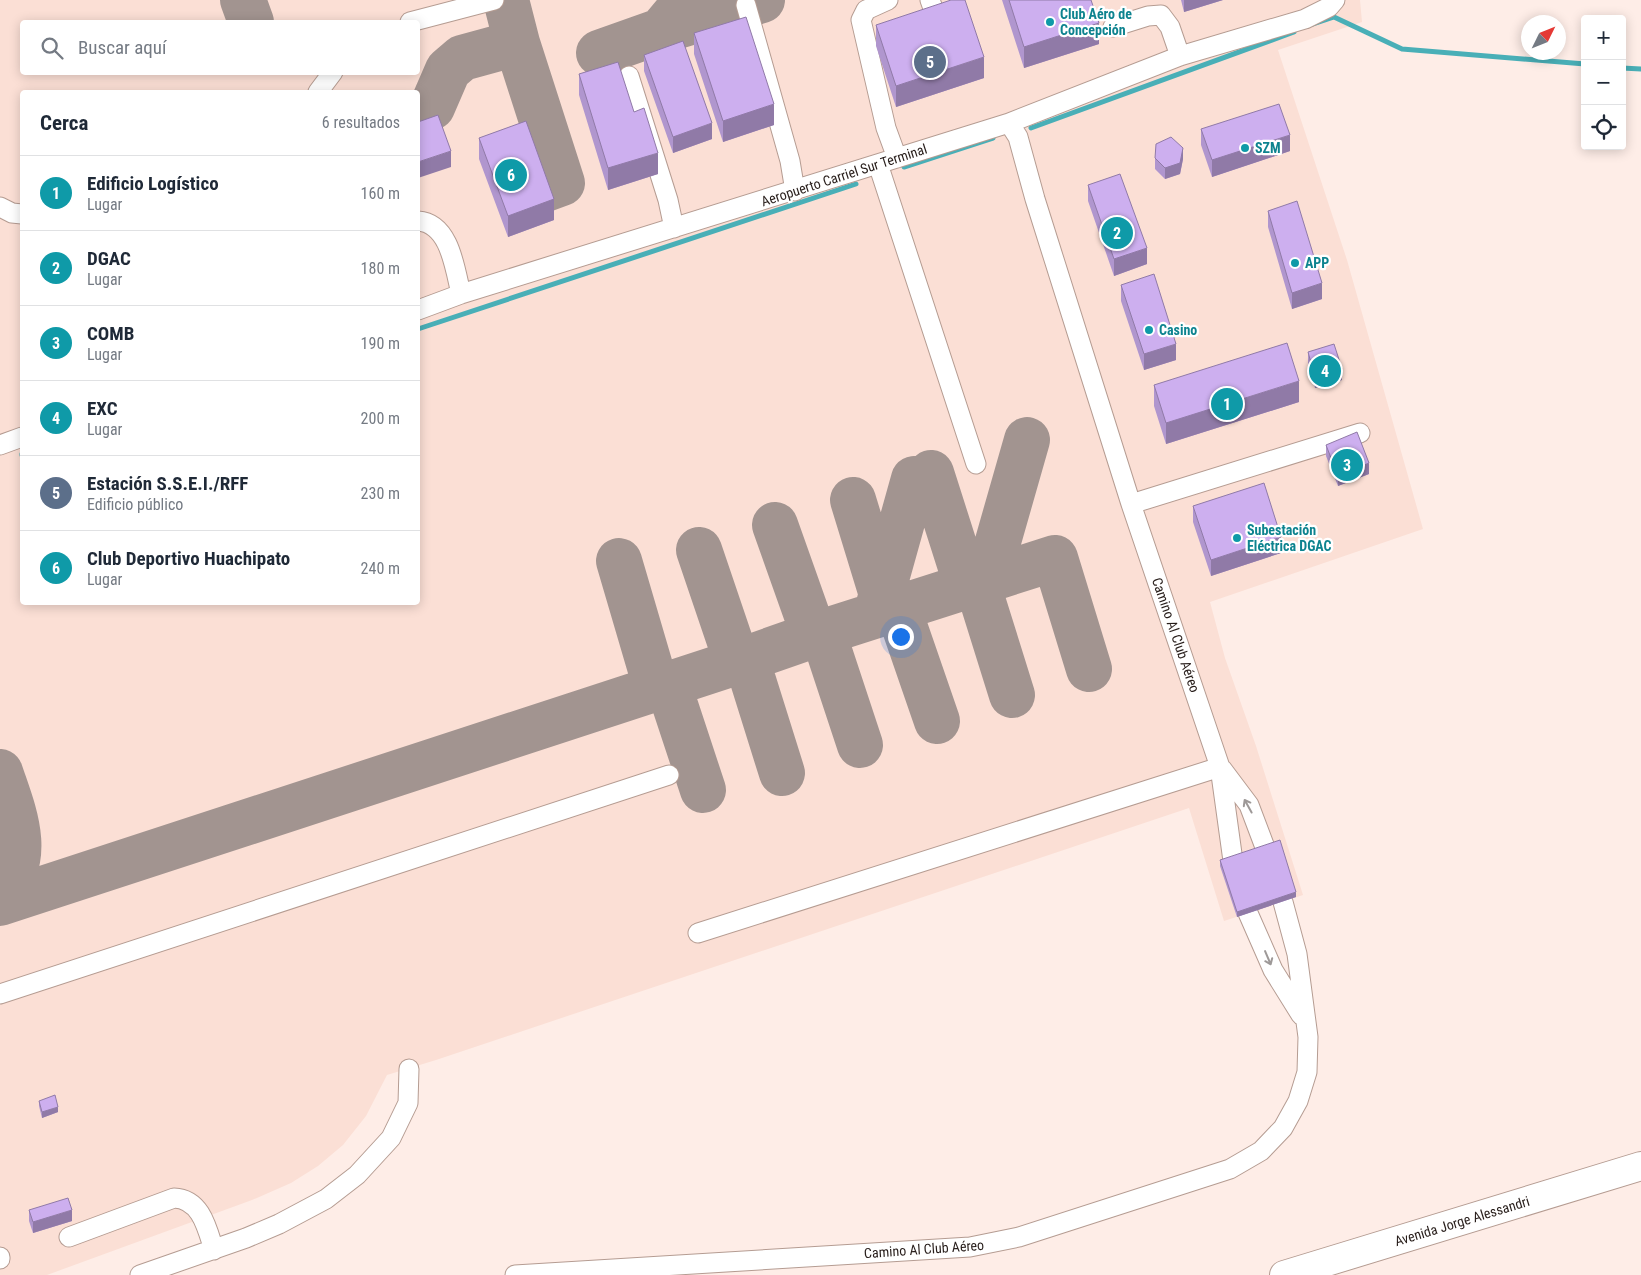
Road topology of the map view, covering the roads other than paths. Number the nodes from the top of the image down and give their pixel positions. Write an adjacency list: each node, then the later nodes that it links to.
1 (494, 0): 6 (street)
2 (888, 0): 14 (street)
3 (930, 0): 7 (street)
4 (1335, 0): 9 (street, Aeropuerto Carriel Sur Terminal)
5 (746, 5): 16 (street)
6 (418, 20)
7 (939, 25)
8 (1113, 27): 9 (street)
9 (1180, 56): 13 (street, Aeropuerto Carriel Sur Terminal)
10 (331, 75): 12 (street)
11 (629, 76): 20 (street)
12 (320, 90)
13 (1009, 123): 14 (street, Aeropuerto Carriel Sur Terminal); 27 (street, Camino Al Club Aéreo)
14 (897, 158): 15 (street, Aeropuerto Carriel Sur Terminal)
15 (878, 164): 16 (street, Aeropuerto Carriel Sur Terminal); 26 (street)
16 (795, 191): 20 (street, Aeropuerto Carriel Sur Terminal)
17 (0, 207): 18 (street)
18 (20, 214)
19 (420, 221): 21 (street)
20 (674, 228): 21 (street, Aeropuerto Carriel Sur Terminal)
21 (461, 294): 22 (street, Aeropuerto Carriel Sur Terminal)
22 (420, 309)
23 (1360, 433): 27 (street)
24 (20, 438): 25 (street)
25 (0, 445)
26 (976, 464)
27 (1131, 504): 28 (street, Camino Al Club Aéreo)
28 (1220, 767): 30 (street, Camino Al Club Aéreo, one-way to 28); 31 (street, Camino Al Club Aéreo); 34 (street)
29 (669, 775): 35 (street)
30 (1266, 850)
31 (1233, 861)
32 (1283, 902): 36 (street, Camino Al Club Aéreo)
33 (1248, 913): 36 (street, Camino Al Club Aéreo, one-way to 36)
34 (698, 933)
35 (0, 994)
36 (1305, 1020): 42 (street, Camino Al Club Aéreo)
37 (409, 1068): 40 (street)
38 (1641, 1166): 43 (highway, Avenida Jorge Alessandri)
39 (69, 1237): 40 (street)
40 (214, 1250): 41 (street)
41 (140, 1275)
42 (515, 1275)
43 (1284, 1275)

